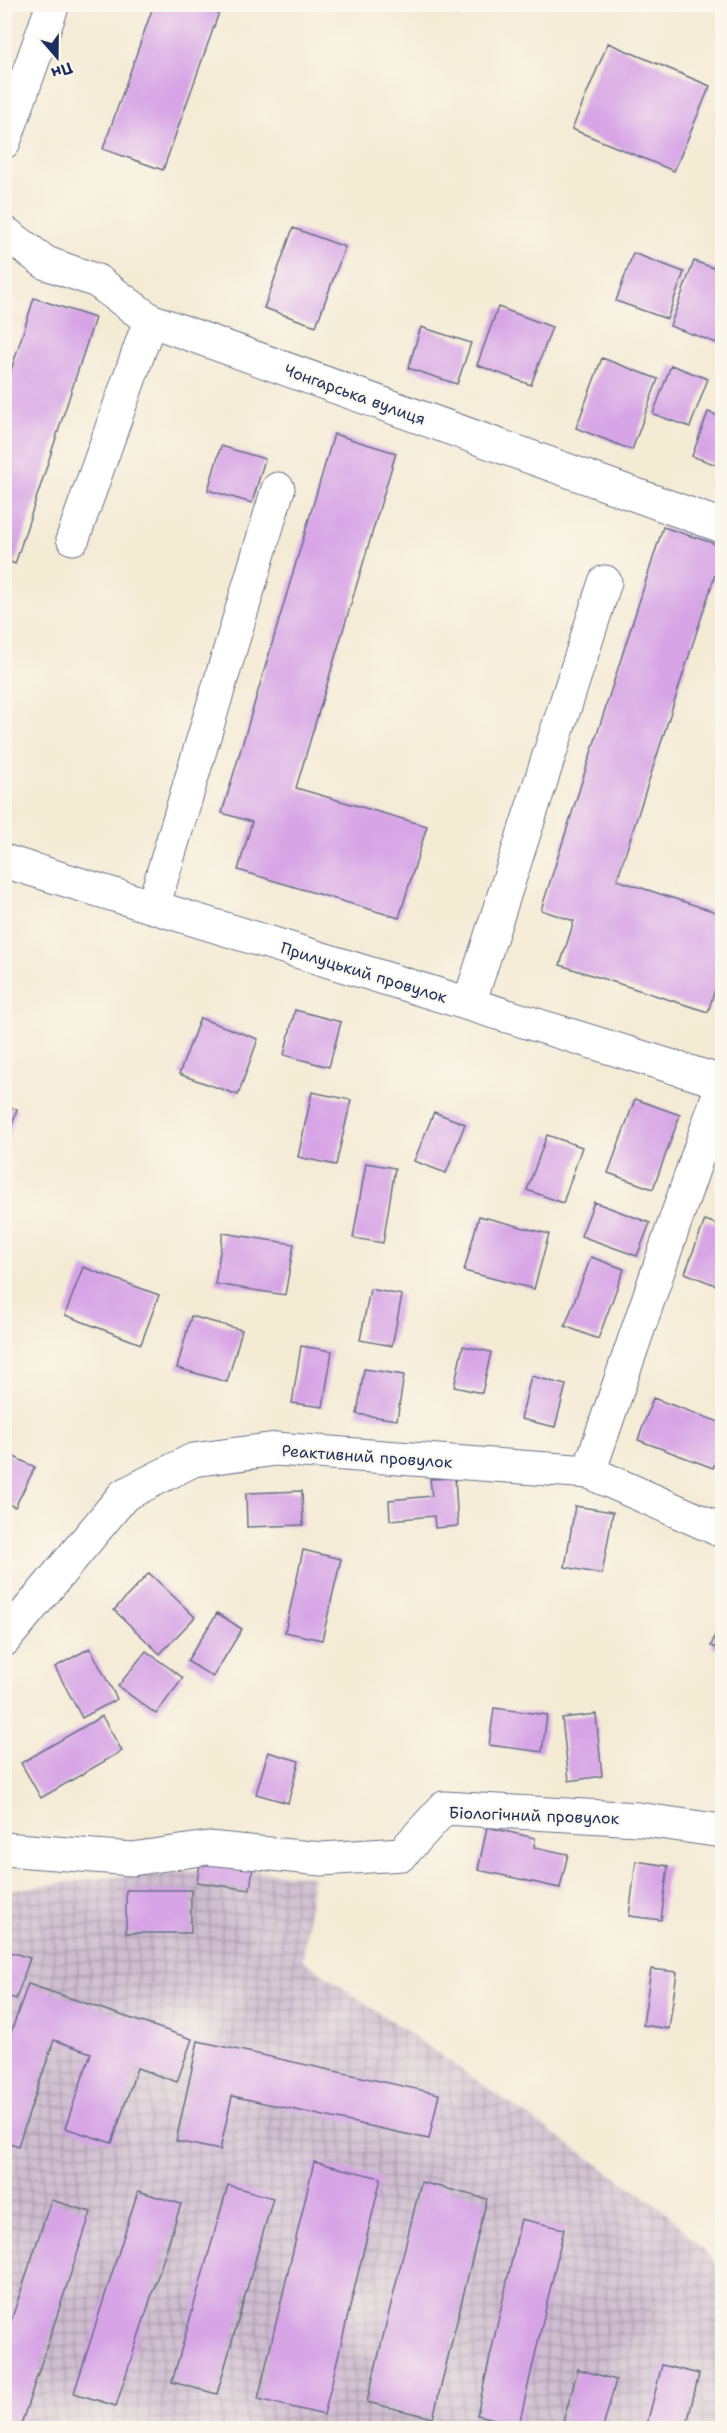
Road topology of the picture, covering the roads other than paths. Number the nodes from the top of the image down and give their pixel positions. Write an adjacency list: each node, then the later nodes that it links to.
1 (53, 4): 2 (street)
2 (17, 70): 3 (street)
3 (4, 142)
4 (4, 232): 5 (street, Чонгарська вулиця)
5 (150, 320): 7 (street, Чонгарська вулиця); 8 (street)
6 (278, 489): 11 (street)
7 (723, 526)
8 (73, 538)
9 (605, 582): 12 (street)
10 (4, 861): 11 (street, Прилуцький провулок)
11 (153, 907): 12 (street, Прилуцький провулок)
12 (469, 1004): 13 (street, Прилуцький провулок)
13 (723, 1084): 14 (street)
14 (589, 1472): 15 (street, Реактивний провулок); 16 (street, Реактивний провулок)
15 (723, 1532)
16 (4, 1640)
17 (723, 1831): 18 (street, Біологічний провулок)
18 (4, 1849)

